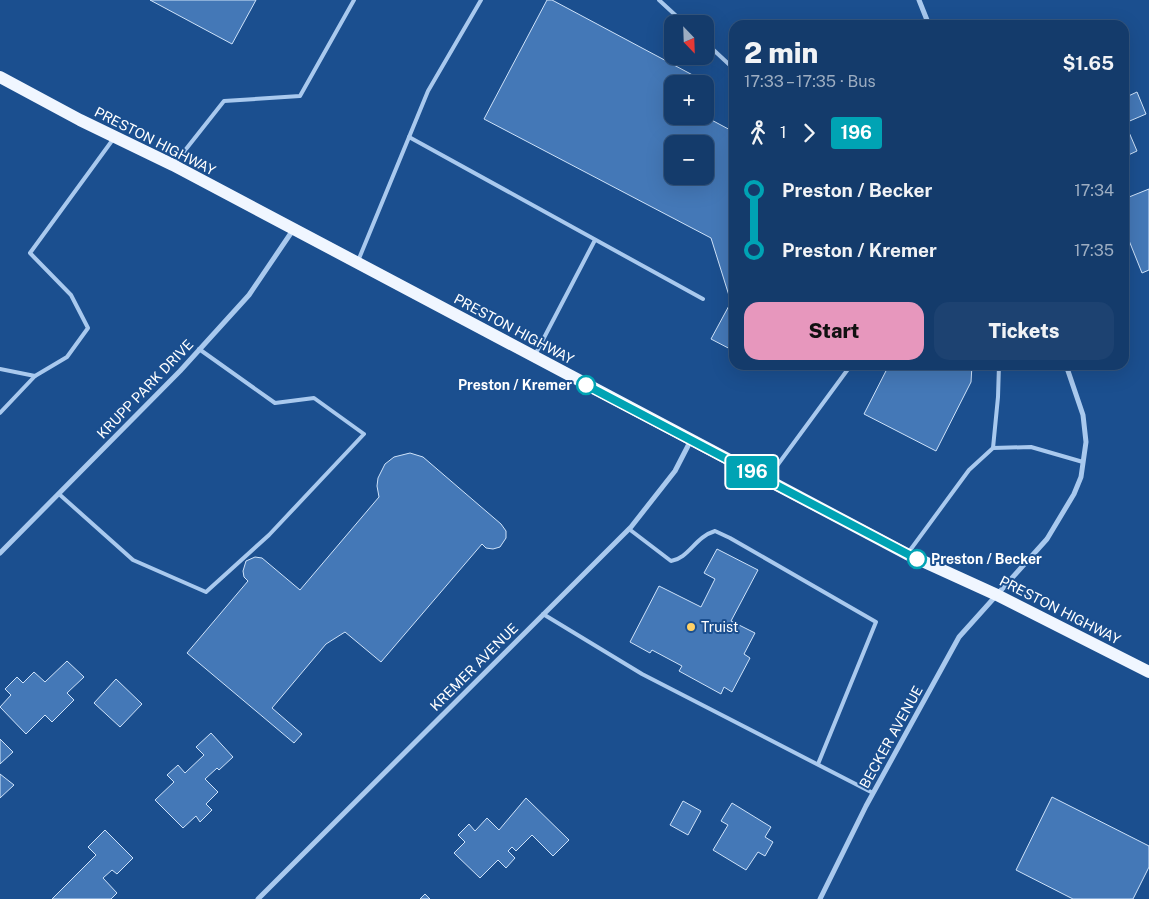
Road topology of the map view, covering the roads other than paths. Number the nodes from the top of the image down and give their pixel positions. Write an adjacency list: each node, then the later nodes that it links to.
1 (354, 0): 12 (lane)
2 (481, 0): 11 (lane)
3 (659, 0): 5 (lane)
4 (919, 0): 6 (street)
5 (675, 15)
6 (927, 20)
7 (714, 50): 8 (lane)
8 (729, 64)
9 (0, 77): 10 (main road, PRESTON HIGHWAY)
10 (115, 137): 12 (main road, PRESTON HIGHWAY); 23 (lane)
11 (409, 137): 14 (lane); 15 (lane)
12 (173, 165): 13 (main road, PRESTON HIGHWAY)
13 (294, 229): 15 (main road, PRESTON HIGHWAY); 17 (street, KRUPP PARK DRIVE)
14 (594, 240): 16 (lane); 18 (lane)
15 (358, 264): 18 (main road, PRESTON HIGHWAY)
16 (703, 299)
17 (199, 349): 29 (street, KRUPP PARK DRIVE); 29 (lane)
18 (534, 357): 25 (main road, PRESTON HIGHWAY)
19 (0, 369): 23 (lane)
20 (847, 370): 28 (lane)
21 (999, 370): 26 (lane)
22 (1068, 370): 27 (street, BECKER AVENUE)
23 (35, 376): 24 (lane)
24 (0, 413)
25 (691, 440): 28 (main road, PRESTON HIGHWAY); 30 (street, KREMER AVENUE)
26 (992, 448): 27 (lane); 32 (lane)
27 (1083, 462): 33 (street, BECKER AVENUE)
28 (766, 480): 32 (main road, PRESTON HIGHWAY)
29 (59, 494): 31 (street, KRUPP PARK DRIVE)
30 (629, 529): 34 (street, KREMER AVENUE); 36 (lane)
31 (0, 554)
32 (907, 554): 33 (main road, PRESTON HIGHWAY)
33 (997, 595): 35 (main road, PRESTON HIGHWAY); 37 (street, BECKER AVENUE)
34 (543, 614): 36 (lane); 38 (street, KREMER AVENUE)
35 (1149, 672)
36 (818, 764): 37 (lane)
37 (874, 793): 39 (street, BECKER AVENUE)
38 (258, 899)
39 (820, 899)

